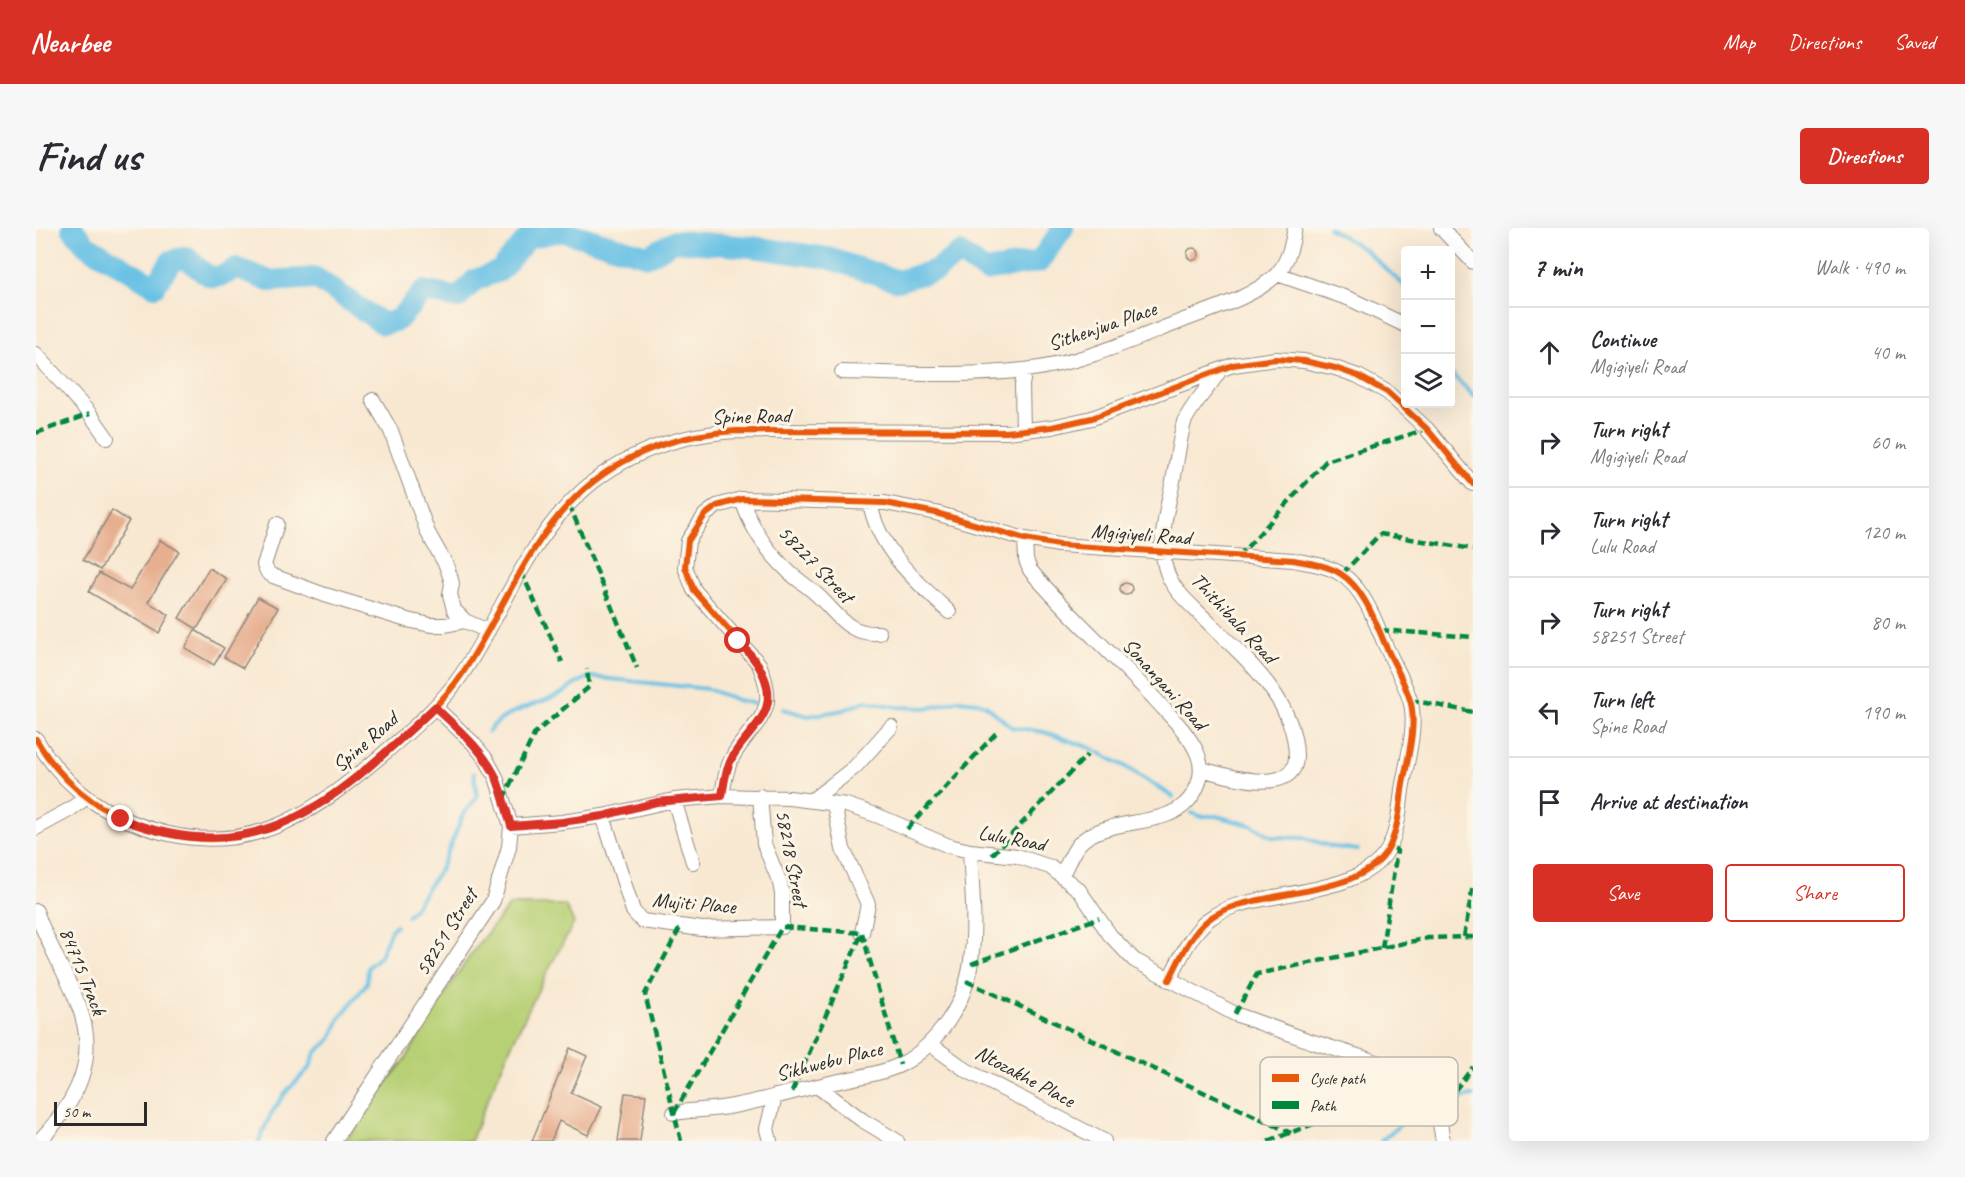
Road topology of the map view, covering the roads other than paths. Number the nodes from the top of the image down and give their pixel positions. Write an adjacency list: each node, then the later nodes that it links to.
1 (1295, 228): 4 (street)
2 (1441, 228): 3 (street)
3 (1473, 262)
4 (1277, 274): 5 (street); 7 (street, Sithenjwa Place)
5 (1401, 323)
6 (36, 354): 12 (street)
7 (1025, 370): 9 (street, Sithenjwa Place); 11 (street)
8 (1220, 370): 11 (street, Spine Road); 13 (street, Spine Road); 18 (street, Thithibala Road)
9 (842, 372)
10 (373, 400): 20 (street)
11 (1023, 430): 21 (street, Spine Road)
12 (107, 438)
13 (1473, 484)
14 (742, 500): 15 (street, Mgigiyeli Road); 22 (street, 58227 Street); 27 (street, Mgigiyeli Road)
15 (870, 502): 17 (street, Mgigiyeli Road); 19 (street)
16 (277, 524): 20 (street)
17 (1025, 539): 18 (street, Mgigiyeli Road); 26 (street, Sonangani Road)
18 (1163, 552): 26 (street, Thithibala Road); 42 (street, Mgigiyeli Road)
19 (949, 612)
20 (465, 621): 21 (street)
21 (488, 631): 23 (street, Spine Road)
22 (879, 633)
23 (435, 707): 29 (street, Spine Road); 34 (street, 58251 Street)
24 (891, 727): 31 (street)
25 (36, 739): 29 (street, Spine Road)
26 (1201, 769): 38 (street)
27 (722, 796): 28 (street, Lulu Road); 30 (street, Lulu Road)
28 (760, 796): 31 (street, Lulu Road); 40 (street, 58218 Street)
29 (86, 798): 35 (street)
30 (674, 800): 33 (street, Lulu Road); 37 (street)
31 (811, 801): 32 (street, Lulu Road)
32 (834, 804): 36 (street, Lulu Road); 41 (street)
33 (603, 816): 34 (street, Lulu Road); 40 (street, Mujiti Place)
34 (511, 826): 50 (street, 58251 Street)
35 (36, 828)
36 (970, 851): 38 (street, Lulu Road); 43 (street, Sikhwebu Place)
37 (693, 862)
38 (1062, 875): 42 (street, Lulu Road)
39 (36, 911): 49 (street, 84715 Track)
40 (782, 927)
41 (862, 933)
42 (1169, 980): 44 (street, Lulu Road)
43 (930, 1044): 45 (street, Sikhwebu Place); 53 (street, Ntozakhe Place)
44 (1362, 1057)
45 (817, 1086): 46 (street, Sikhwebu Place); 52 (street)
46 (775, 1096): 47 (street, Sikhwebu Place); 51 (street)
47 (674, 1113)
48 (1440, 1126): 54 (street, Lulu Road)
49 (39, 1141)
50 (334, 1141)
51 (770, 1141)
52 (897, 1141)
53 (1104, 1141)
54 (1443, 1141)

